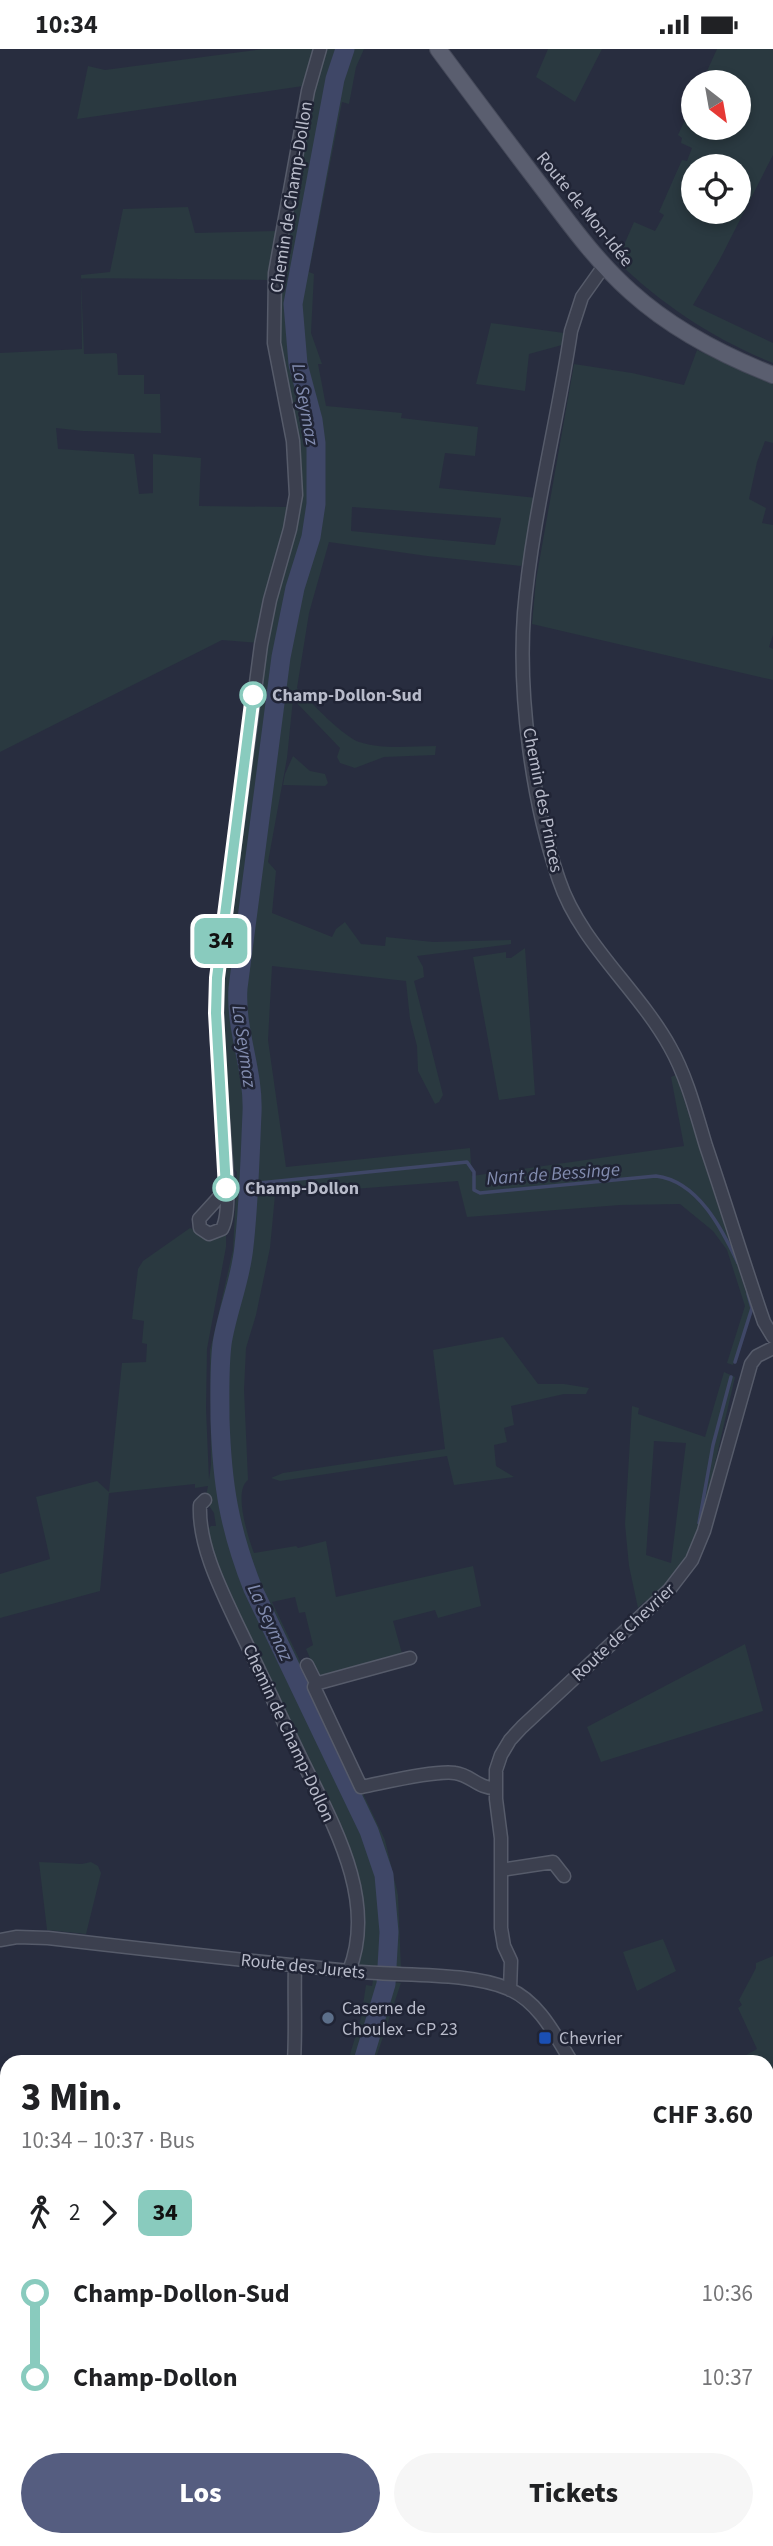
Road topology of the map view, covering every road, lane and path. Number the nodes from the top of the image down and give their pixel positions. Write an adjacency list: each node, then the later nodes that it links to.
1 (320, 49): 5 (street, Chemin de Champ-Dollon)
2 (438, 49): 3 (main road, Route de Mon-Idée)
3 (604, 266): 4 (main road, Route de Mon-Idée); 6 (street, Chemin des Princes)
4 (773, 375)
5 (226, 1182): 5 (street, Chemin de Champ-Dollon)
6 (773, 1337)
7 (773, 1348): 12 (street, Route de Chevrier)
8 (205, 1500): 17 (street, Chemin de Champ-Dollon)
9 (410, 1658): 11 (street)
10 (307, 1665): 11 (street)
11 (316, 1683): 12 (street)
12 (496, 1788): 13 (street, Route de Chevrier)
13 (501, 1871): 14 (street); 18 (street, Route de Chevrier)
14 (564, 1876)
15 (0, 1941): 16 (street, Route des Jurets)
16 (295, 1965): 17 (street, Route des Jurets); 19 (street)
17 (349, 1971): 18 (street, Route des Jurets)
18 (510, 1990): 20 (street, Route des Jurets)
19 (294, 2055)
20 (567, 2055)

